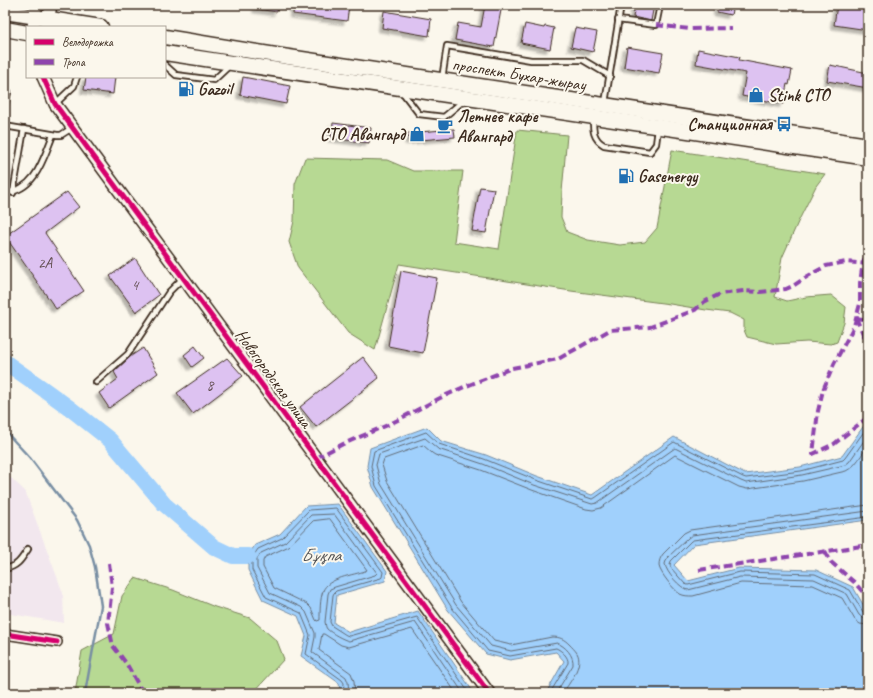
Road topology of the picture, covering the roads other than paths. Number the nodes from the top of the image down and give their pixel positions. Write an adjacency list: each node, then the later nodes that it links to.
1 (621, 5): 6 (lane)
2 (660, 5): 6 (lane)
3 (5, 12): 4 (main road)
4 (34, 16): 5 (main road)
5 (49, 17): 7 (main road)
6 (618, 20): 14 (lane)
7 (96, 26)
8 (5, 29): 9 (main road)
9 (26, 33)
10 (166, 37): 17 (main road, проспект Бухар-жырау)
11 (166, 53): 12 (main road, проспект Бухар-жырау)
12 (232, 63): 13 (lane); 18 (main road, проспект Бухар-жырау)
13 (166, 66)
14 (610, 76): 17 (lane); 23 (lane)
15 (43, 78): 21 (street, Новогородская улица)
16 (77, 78): 21 (lane)
17 (441, 87): 18 (main road, проспект Бухар-жырау); 20 (main road, проспект Бухар-жырау); 23 (main road, проспект Бухар-жырау)
18 (399, 88): 20 (lane)
19 (8, 92): 22 (lane)
20 (466, 98): 24 (main road, проспект Бухар-жырау)
21 (55, 104): 27 (street, Новогородская улица)
22 (5, 105)
23 (604, 105): 30 (main road, проспект Бухар-жырау)
24 (593, 117): 26 (main road, проспект Бухар-жырау); 26 (lane)
25 (5, 126): 28 (lane)
26 (658, 127): 31 (main road, проспект Бухар-жырау)
27 (72, 128): 29 (lane); 34 (street, Новогородская улица)
28 (24, 129): 29 (lane); 32 (lane)
29 (53, 135): 32 (lane)
30 (868, 145)
31 (868, 158)
32 (12, 193): 33 (lane)
33 (5, 194)
34 (183, 278): 35 (lane); 40 (street, Новогородская улица)
35 (96, 382)
36 (28, 549): 37 (lane)
37 (5, 569)
38 (5, 634): 39 (street)
39 (57, 642)
40 (489, 693)

